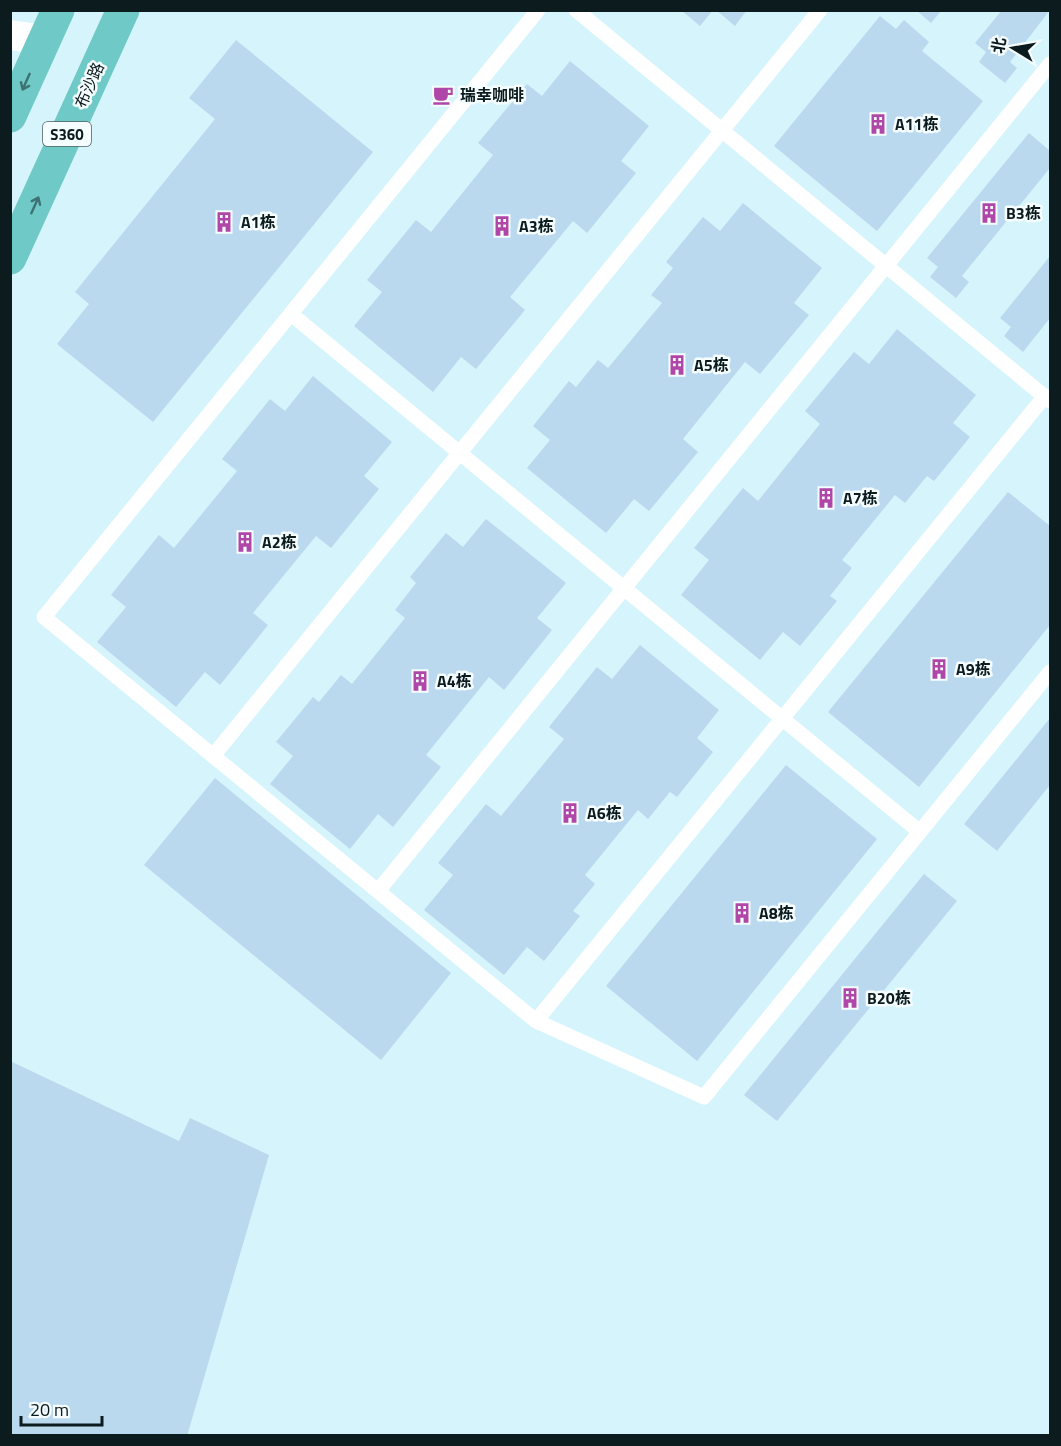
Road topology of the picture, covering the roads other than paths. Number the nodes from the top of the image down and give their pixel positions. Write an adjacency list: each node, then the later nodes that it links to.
1 (58, 10): 7 (main road)
2 (123, 10): 11 (main road, 布沙路 / S360, one-way to 2)
3 (537, 10): 13 (lane)
4 (576, 10): 10 (lane)
5 (820, 10): 10 (lane)
6 (10, 35): 7 (street)
7 (45, 40): 9 (main road, one-way to 9)
8 (1050, 64): 12 (lane)
9 (10, 116)
10 (722, 131): 12 (lane); 15 (lane)
11 (10, 258)
12 (886, 266): 14 (lane); 16 (lane)
13 (291, 314): 15 (lane); 19 (lane)
14 (1048, 399): 18 (lane)
15 (459, 453): 16 (lane); 19 (lane)
16 (624, 588): 18 (lane); 21 (lane)
17 (1050, 672): 20 (lane)
18 (783, 718): 20 (lane); 22 (lane)
19 (213, 756): 21 (lane)
20 (920, 832): 22 (lane)
21 (378, 891): 22 (lane)
22 (536, 1021)

